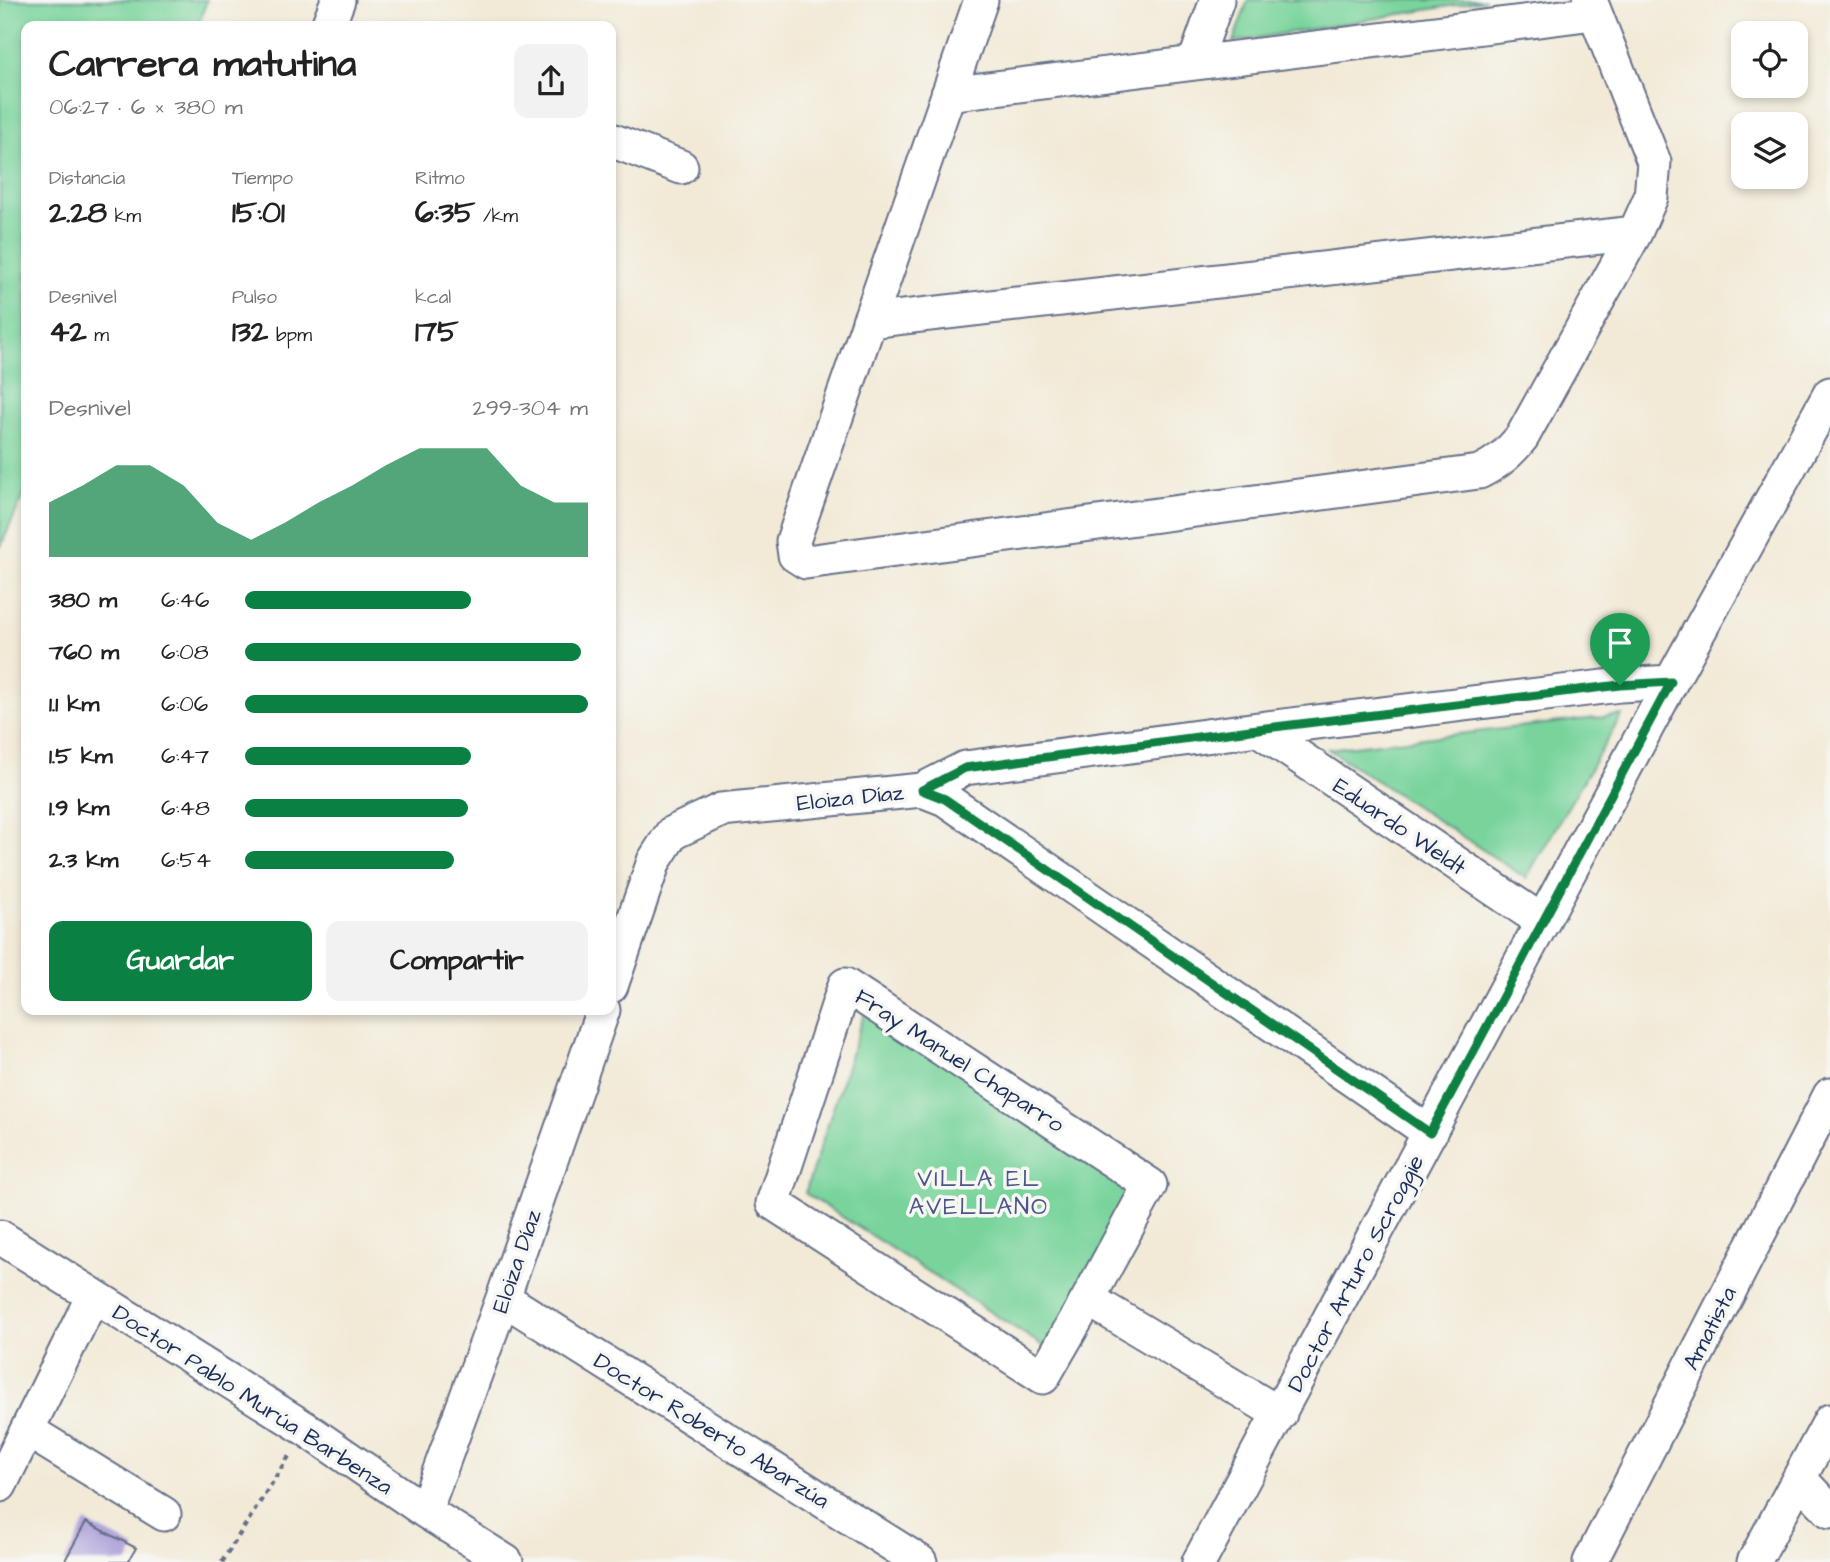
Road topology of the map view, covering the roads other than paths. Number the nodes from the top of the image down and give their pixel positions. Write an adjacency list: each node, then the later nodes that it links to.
1 (981, 0): 5 (street)
2 (1217, 0): 4 (street)
3 (1592, 7): 4 (street); 8 (street)
4 (1195, 62): 5 (street)
5 (948, 94): 9 (street)
6 (616, 142): 7 (street)
7 (681, 167)
8 (1635, 233): 9 (street); 9 (street)
9 (870, 321)
10 (1830, 394): 11 (street, Doctor Arturo Scroggie)
11 (1671, 682): 12 (street); 14 (street, Doctor Arturo Scroggie)
12 (1258, 729): 13 (street); 14 (street, Eduardo Weldt)
13 (922, 790): 15 (street, Eloiza Díaz); 18 (street, Eloiza Díaz)
14 (1543, 922): 18 (street, Doctor Arturo Scroggie)
15 (616, 971)
16 (601, 1015): 21 (street, Eloiza Díaz)
17 (1830, 1095): 34 (street, Amatista)
18 (1430, 1133): 23 (street, Doctor Arturo Scroggie)
19 (0, 1237): 20 (street, Doctor Pablo Murúa Barbenza)
20 (93, 1296): 25 (street); 28 (street, Doctor Pablo Murúa Barbenza)
21 (503, 1298): 28 (street, Eloiza Díaz); 32 (street, Doctor Roberto Abarzúa)
22 (1088, 1300): 22 (street, Fray Manuel Chaparro); 23 (street)
23 (1280, 1414): 33 (street, Doctor Arturo Scroggie)
24 (1830, 1421): 26 (street)
25 (27, 1430): 27 (street); 30 (street)
26 (1800, 1479): 29 (street); 35 (street)
27 (0, 1485)
28 (425, 1511): 31 (street, Doctor Pablo Murúa Barbenza)
29 (1830, 1511)
30 (164, 1514)
31 (506, 1562)
32 (920, 1562)
33 (1199, 1562)
34 (1590, 1562)
35 (1754, 1562)

